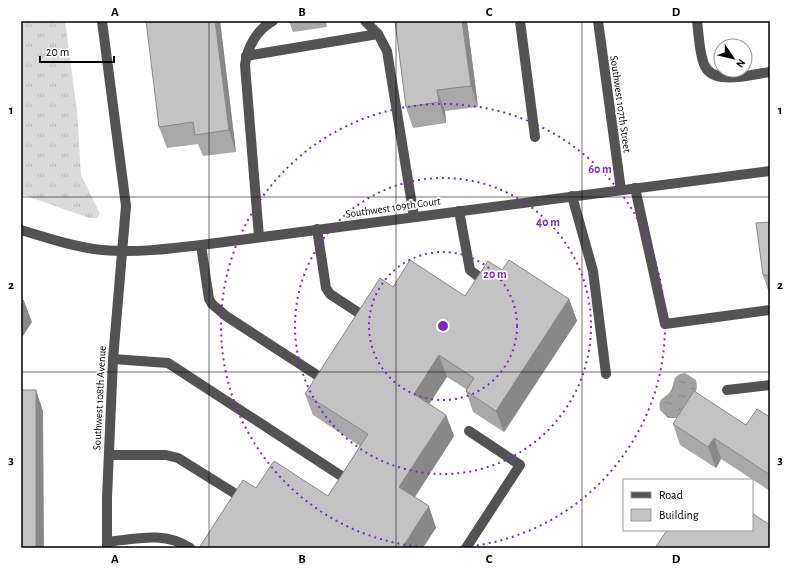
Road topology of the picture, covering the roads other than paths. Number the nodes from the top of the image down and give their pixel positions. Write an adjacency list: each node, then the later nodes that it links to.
1 (102, 21): 21 (street, Southwest 108th Avenue)
2 (273, 21): 8 (street)
3 (366, 21): 7 (street)
4 (520, 21): 10 (street)
5 (598, 21): 13 (street, Southwest 107th Street)
6 (697, 21): 9 (street)
7 (378, 34): 8 (street); 16 (street)
8 (246, 56): 19 (street)
9 (770, 72)
10 (535, 137)
11 (770, 171): 12 (street, Southwest 109th Court)
12 (635, 188): 13 (street, Southwest 109th Court); 23 (street)
13 (621, 190): 14 (street, Southwest 109th Court)
14 (572, 196): 15 (street, Southwest 109th Court); 26 (street)
15 (459, 210): 16 (street, Southwest 109th Court); 22 (street)
16 (414, 217): 17 (street, Southwest 109th Court)
17 (317, 229): 19 (street, Southwest 109th Court); 24 (street)
18 (21, 230): 21 (street, Southwest 109th Court)
19 (260, 237): 20 (street, Southwest 109th Court)
20 (201, 245): 21 (street, Southwest 109th Court); 27 (street)
21 (123, 250): 25 (street, Southwest 108th Avenue)
22 (488, 284)
23 (770, 310)
24 (368, 319)
25 (113, 358): 31 (street, Southwest 108th Avenue); 32 (street)
26 (606, 374)
27 (323, 379)
28 (770, 385): 29 (street)
29 (727, 390)
30 (469, 431): 36 (street)
31 (109, 455): 33 (street); 34 (street, Southwest 108th Avenue)
32 (349, 481)
33 (239, 496)
34 (107, 545): 35 (street)
35 (190, 548)
36 (466, 548)

